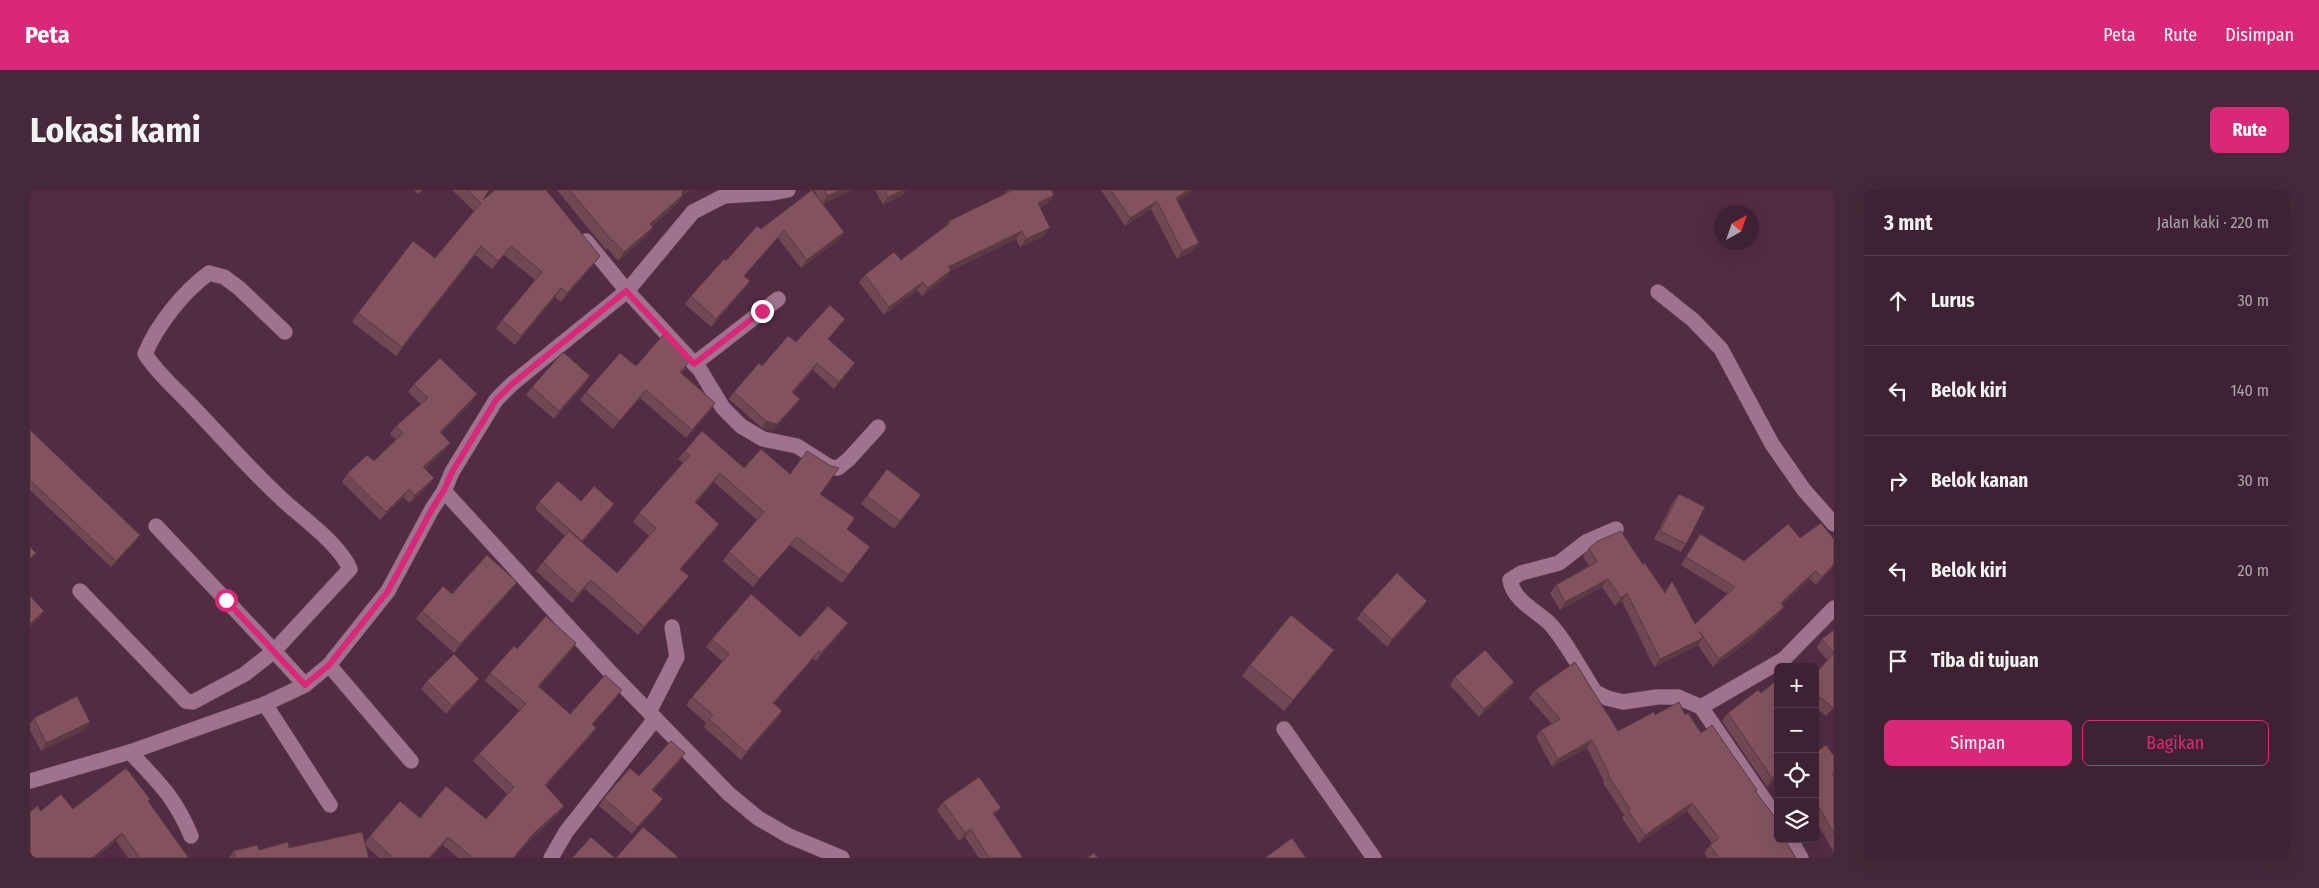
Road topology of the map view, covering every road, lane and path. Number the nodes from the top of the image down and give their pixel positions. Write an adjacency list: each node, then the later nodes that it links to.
1 (788, 190): 3 (street)
2 (574, 226): 3 (street)
3 (626, 291): 7 (street); 9 (street)
4 (1658, 292): 10 (street)
5 (778, 299): 7 (street)
6 (285, 332): 16 (street)
7 (694, 364): 8 (street)
8 (878, 426)
9 (444, 490): 17 (street); 21 (street)
10 (1834, 524)
11 (156, 526): 16 (street)
12 (1616, 528): 20 (street)
13 (80, 591): 16 (street)
14 (1834, 608): 20 (street)
15 (672, 628): 21 (street)
16 (274, 651): 18 (street)
17 (329, 665): 18 (street); 24 (street)
18 (305, 685): 19 (street)
19 (266, 704): 23 (street); 26 (street)
20 (1701, 707): 27 (street)
21 (652, 716): 30 (street); 31 (street)
22 (1284, 729): 32 (street)
23 (130, 752): 25 (street); 28 (street)
24 (411, 761)
25 (30, 781)
26 (330, 805)
27 (1774, 814)
28 (191, 836)
29 (1793, 843): 33 (street)
30 (551, 858)
31 (842, 858)
32 (1374, 858)
33 (1802, 858)

